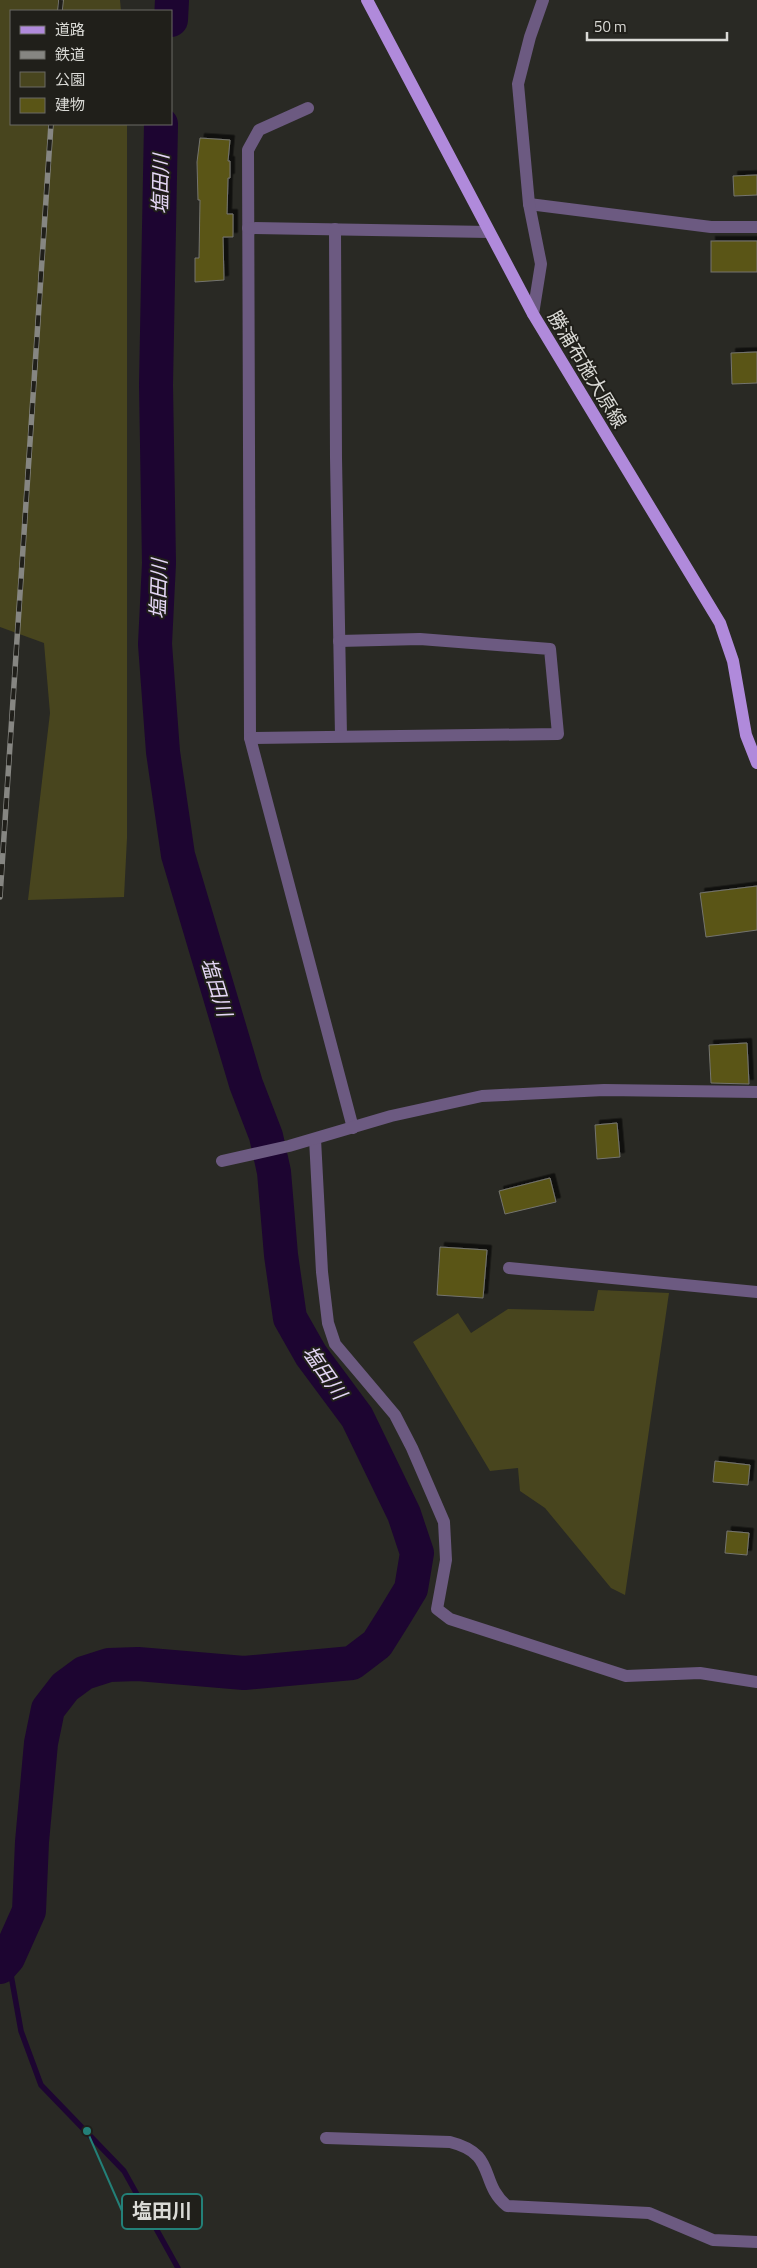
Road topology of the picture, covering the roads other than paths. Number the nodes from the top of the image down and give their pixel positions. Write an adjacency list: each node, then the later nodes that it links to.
1 (367, 0): 8 (main road, 勝浦布施大原線)
2 (543, 0): 4 (street)
3 (308, 108): 6 (street)
4 (529, 204): 5 (street); 9 (street)
5 (757, 227)
6 (248, 228): 7 (street); 12 (street)
7 (335, 229): 8 (street); 10 (street)
8 (489, 232): 9 (main road, 勝浦布施大原線)
9 (533, 314): 13 (main road, 勝浦布施大原線)
10 (339, 641): 11 (street); 11 (street)
11 (341, 736): 12 (street)
12 (250, 738): 15 (street)
13 (757, 763)
14 (757, 1092): 15 (street)
15 (353, 1128): 16 (street)
16 (315, 1138): 17 (street); 20 (street)
17 (222, 1161)
18 (509, 1268): 19 (street)
19 (757, 1292)
20 (757, 1682)
21 (326, 2138): 22 (street)
22 (757, 2242)

